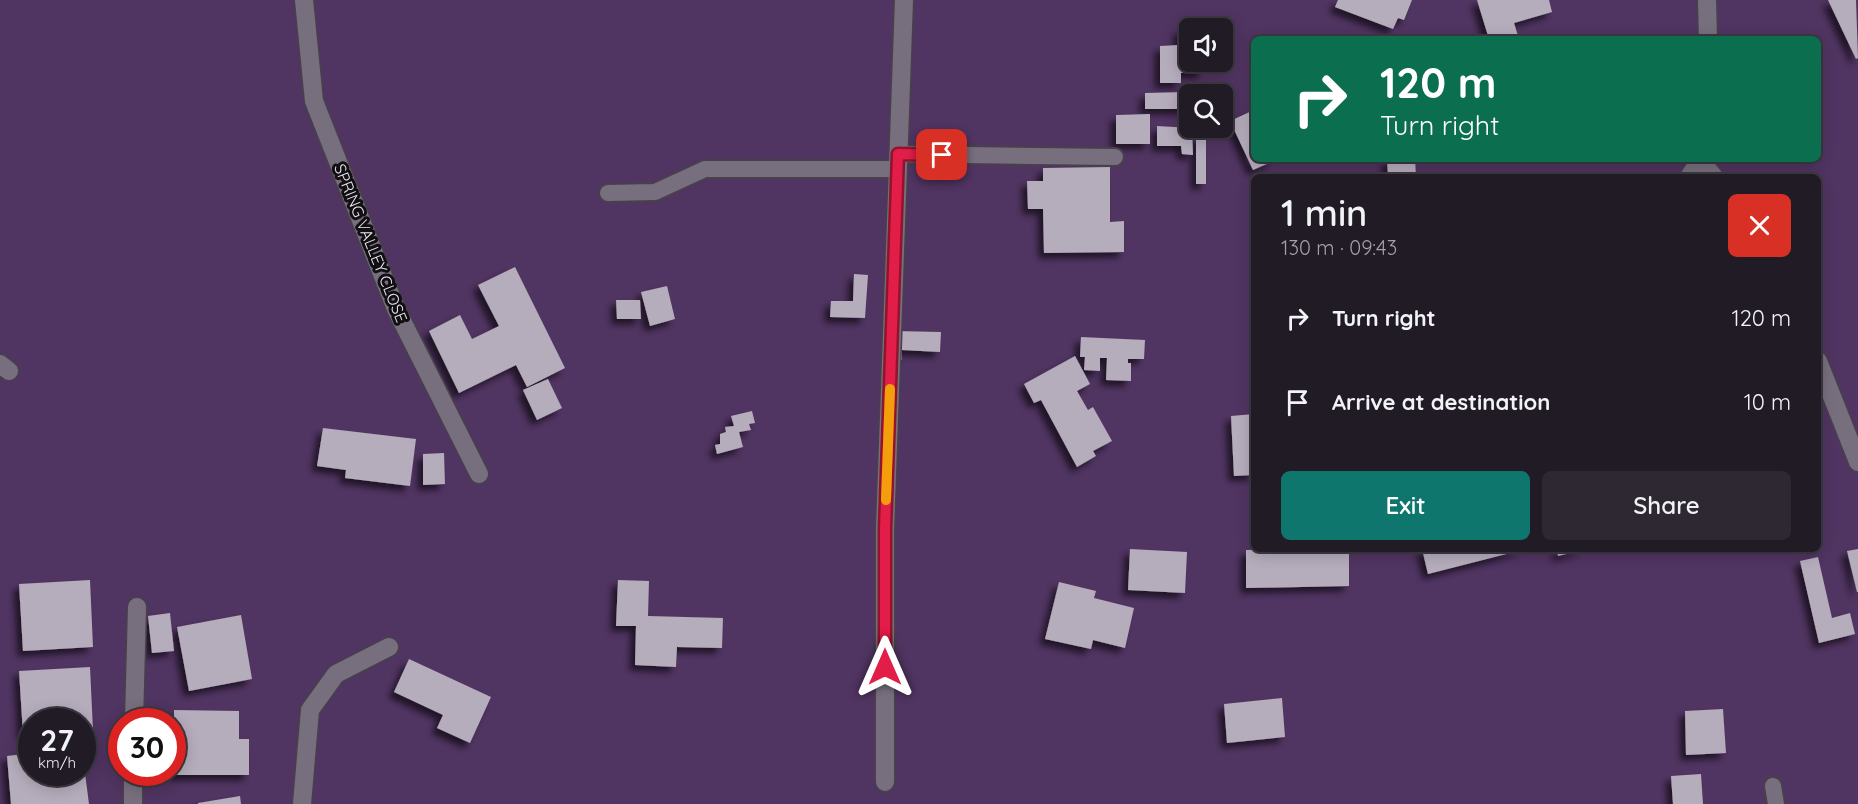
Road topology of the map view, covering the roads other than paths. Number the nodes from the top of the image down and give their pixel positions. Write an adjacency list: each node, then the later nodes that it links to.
1 (304, 0): 13 (street, SPRING VALLEY CLOSE)
2 (904, 0): 6 (street)
3 (1707, 0): 4 (street)
4 (1708, 36)
5 (1115, 157): 6 (lane)
6 (898, 162): 9 (lane); 17 (street)
7 (1703, 162): 8 (street)
8 (1712, 174)
9 (608, 193)
10 (1821, 378): 11 (street)
11 (1824, 395): 12 (street)
12 (1858, 462)
13 (479, 474)
14 (137, 607): 16 (street)
15 (389, 647): 21 (street)
16 (134, 708)
17 (885, 782)
18 (133, 786): 20 (street)
19 (1773, 786): 22 (lane)
20 (133, 804)
21 (303, 804)
22 (1776, 804)

